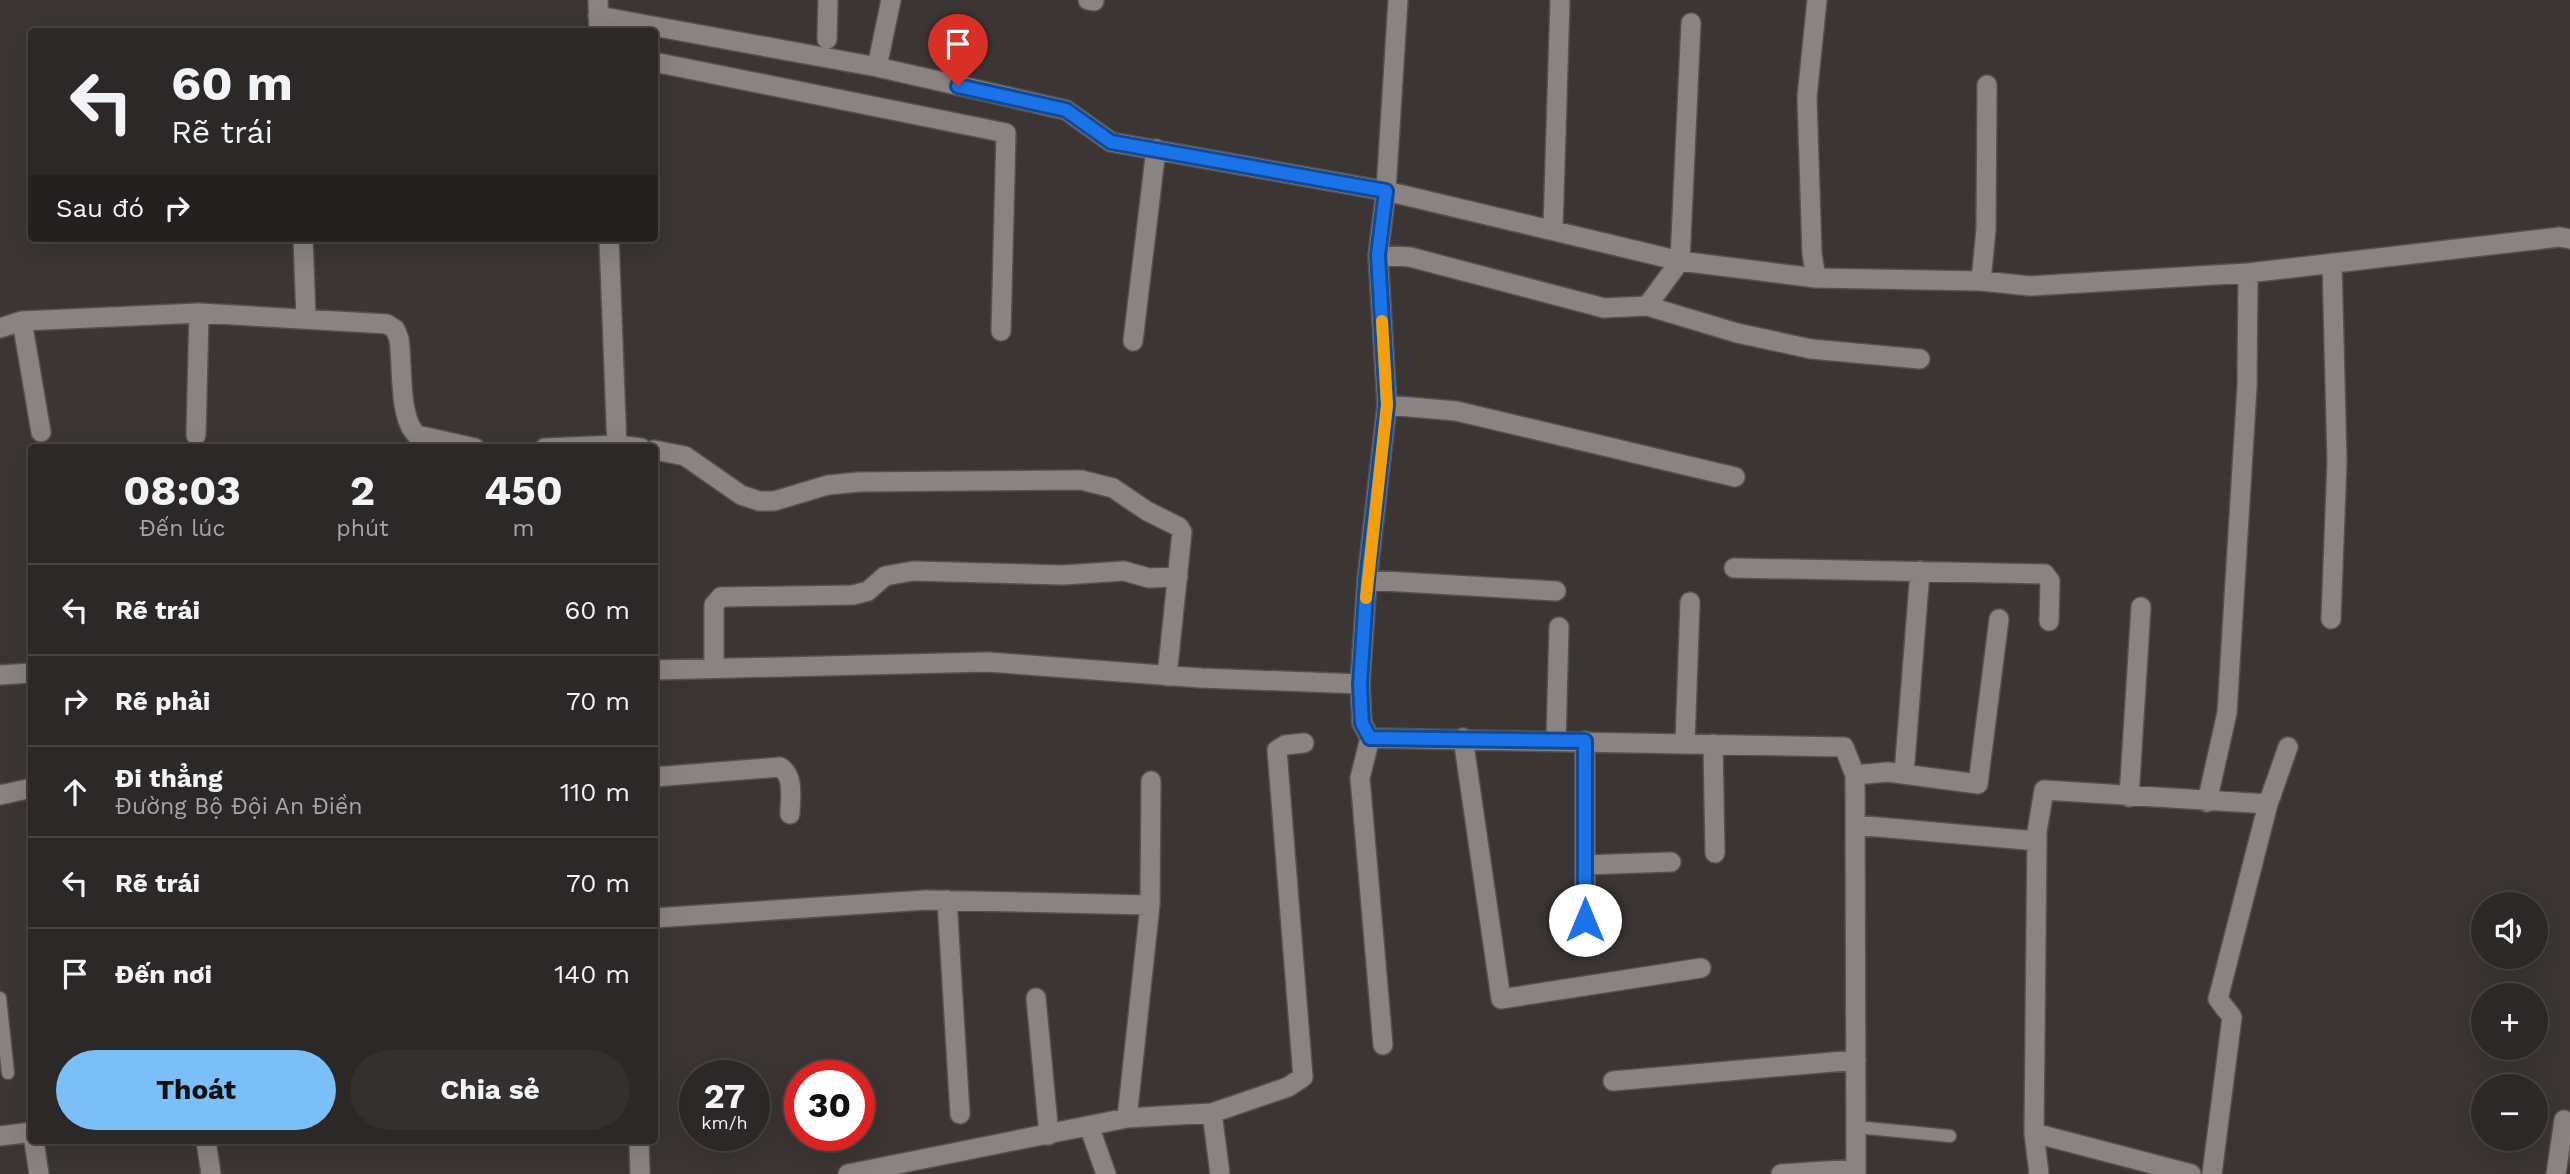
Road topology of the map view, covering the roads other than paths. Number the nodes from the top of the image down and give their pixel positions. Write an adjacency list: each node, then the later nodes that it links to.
1 (828, 0): 8 (street)
2 (891, 0): 10 (street)
3 (1398, 0): 13 (street)
4 (1560, 0): 14 (street)
5 (1817, 0): 22 (street)
6 (598, 16): 10 (street)
7 (1691, 23): 19 (street)
8 (827, 39)
9 (658, 63): 29 (street)
10 (877, 68): 12 (street)
11 (1987, 85): 23 (street)
12 (1156, 149): 13 (street); 30 (street)
13 (1386, 191): 14 (street); 18 (street)
14 (1553, 229): 19 (street)
15 (2570, 239): 20 (street)
16 (303, 242): 26 (street)
17 (609, 242): 36 (street)
18 (1378, 255): 24 (street); 32 (street)
19 (1680, 261): 22 (street); 24 (street)
20 (2332, 263): 21 (street); 46 (street)
21 (2248, 273): 23 (street); 71 (street)
22 (1816, 278): 23 (street)
23 (1981, 281)
24 (1647, 306): 31 (street)
25 (199, 313): 26 (street); 27 (street); 34 (street)
26 (306, 318): 35 (street)
27 (22, 321): 28 (street); 33 (street)
28 (0, 328)
29 (1001, 331)
30 (1133, 341)
31 (1920, 359)
32 (1387, 405): 38 (street); 42 (street)
33 (41, 432)
34 (196, 435)
35 (457, 444)
36 (617, 444)
37 (658, 451): 41 (street)
38 (1735, 477)
39 (1734, 568): 40 (street)
40 (1920, 572): 48 (street); 64 (street)
41 (1178, 577): 50 (street); 54 (street)
42 (1367, 580): 43 (street); 55 (street)
43 (1556, 591)
44 (1690, 602): 61 (street)
45 (2141, 607): 70 (street)
46 (2331, 619)
47 (1999, 620): 64 (street)
48 (2049, 621)
49 (1559, 627): 58 (street)
50 (714, 668): 51 (street); 54 (street)
51 (658, 670)
52 (28, 673): 53 (street)
53 (0, 676)
54 (1167, 676): 55 (street)
55 (1360, 684): 56 (street)
56 (1370, 738): 57 (street); 86 (street)
57 (1463, 738): 58 (street); 83 (street)
58 (1556, 740): 59 (street)
59 (1585, 741): 61 (street); 78 (street)
60 (1304, 743): 90 (street)
61 (1685, 743): 62 (street)
62 (1713, 744): 65 (street); 76 (street)
63 (2288, 747): 72 (street)
64 (1904, 774): 65 (street)
65 (1855, 775): 74 (street)
66 (658, 777): 73 (street)
67 (1151, 781): 80 (street)
68 (28, 789): 69 (street)
69 (0, 795)
70 (2129, 797): 71 (street); 75 (street)
71 (2207, 802): 72 (street)
72 (2268, 804): 114 (street)
73 (790, 814)
74 (1855, 825): 75 (street); 87 (street)
75 (2037, 841): 97 (street)
76 (1715, 853)
77 (1671, 862): 78 (street)
78 (1585, 865): 82 (street)
79 (947, 900): 80 (street); 81 (street); 91 (street)
80 (1150, 905): 92 (street)
81 (658, 918)
82 (1585, 920)
83 (1701, 968)
84 (0, 998): 88 (lane)
85 (1036, 998): 98 (street)
86 (1383, 1045)
87 (1856, 1060): 89 (street); 95 (street)
88 (8, 1073)
89 (1613, 1081)
90 (1212, 1113): 92 (street); 110 (street)
91 (960, 1114)
92 (1127, 1118): 94 (street)
93 (2564, 1120): 115 (street)
94 (1089, 1126): 98 (street); 109 (street)
95 (1856, 1127): 100 (lane); 104 (street)
96 (28, 1132): 99 (street)
97 (2034, 1133): 112 (street); 113 (street)
98 (1049, 1135): 105 (street)
99 (0, 1136)
100 (1950, 1136)
101 (34, 1144): 106 (street)
102 (206, 1144): 107 (street)
103 (639, 1144): 108 (street)
104 (1856, 1171): 111 (street)
105 (858, 1173)
106 (39, 1174)
107 (211, 1174)
108 (640, 1174)
109 (1106, 1174)
110 (1220, 1174)
111 (1781, 1174)
112 (2039, 1174)
113 (2191, 1174)
114 (2212, 1174)
115 (2556, 1174)

